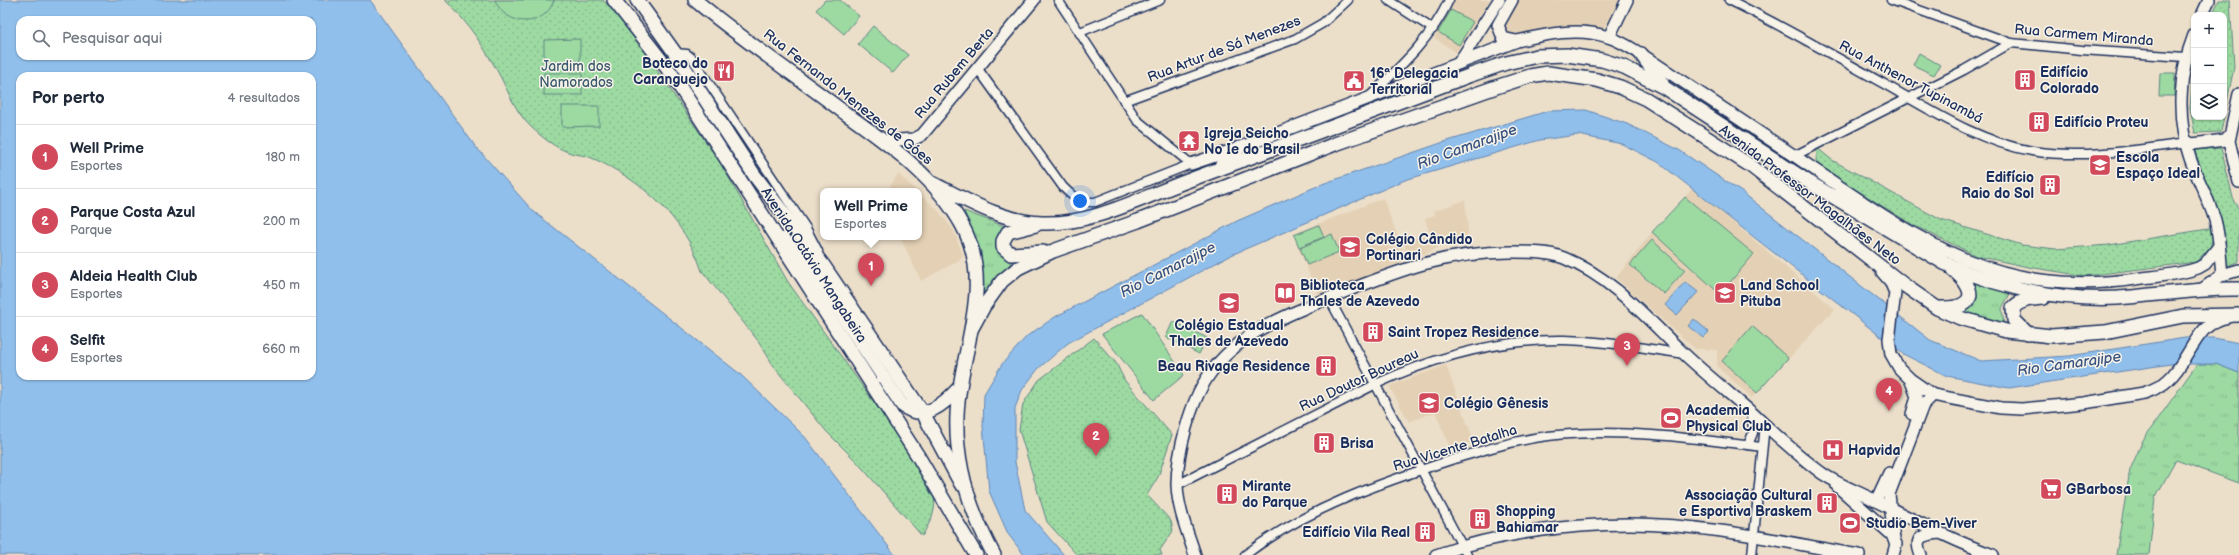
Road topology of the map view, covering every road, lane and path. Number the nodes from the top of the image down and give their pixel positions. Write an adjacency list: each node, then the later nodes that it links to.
1 (614, 0): 27 (main road, Avenida Octávio Mangabeira)
2 (683, 0): 20 (main road)
3 (695, 0): 20 (main road, Rua Fernando Menezes de Góes)
4 (1034, 0): 31 (street, Rua Rubem Berta)
5 (1058, 0): 22 (street)
6 (1142, 0): 18 (street)
7 (1160, 0): 18 (street)
8 (1348, 0): 36 (street, Rua Artur de Sá Menezes)
9 (1388, 0): 21 (street)
10 (1449, 0): 21 (street)
11 (1499, 0): 30 (street)
12 (1512, 0): 24 (street)
13 (1627, 0): 23 (street)
14 (1729, 0): 35 (street, Rua Anthenor Tupinambá)
15 (1892, 0): 25 (street, Rua Carmem Miranda)
16 (2209, 0): 19 (street)
17 (643, 3): 27 (main road); 73 (main road, Avenida Octávio Mangabeira)
18 (1135, 9): 22 (street)
19 (2203, 12)
20 (712, 14): 38 (main road, Rua Fernando Menezes de Góes)
21 (1433, 29): 34 (street)
22 (1080, 32): 36 (street)
23 (1608, 37): 24 (street, Avenida Professor Magalhães Neto); 28 (street, Avenida Professor Magalhães Neto)
24 (1517, 41): 30 (street, Avenida Professor Magalhães Neto)
25 (2011, 42): 29 (street, Rua Carmem Miranda); 35 (street)
26 (2191, 42): 29 (street)
27 (648, 43): 50 (main road, Avenida Octávio Mangabeira)
28 (1641, 54): 32 (main road); 42 (street, Avenida Professor Magalhães Neto)
29 (2185, 57): 39 (street)
30 (1458, 64): 34 (street, Avenida Professor Magalhães Neto)
31 (978, 69): 38 (street, Rua Rubem Berta); 44 (street, Avenida Professor Magalhães Neto)
32 (1665, 88): 45 (main road, Avenida Professor Magalhães Neto); 46 (main road, Avenida Professor Magalhães Neto)
33 (2239, 94): 37 (street)
34 (1368, 98): 40 (street, Avenida Professor Magalhães Neto)
35 (1909, 98): 39 (street, Rua Anthenor Tupinambá); 42 (street)
36 (1124, 101): 44 (street)
37 (2230, 135): 39 (street); 41 (street)
38 (883, 141): 48 (main road, Rua Fernando Menezes de Góes)
39 (2185, 142): 43 (street)
40 (1239, 148): 44 (street, Avenida Professor Magalhães Neto); 45 (main road)
41 (2230, 150): 43 (street); 47 (street)
42 (1794, 156): 49 (street, Avenida Professor Magalhães Neto)
43 (2190, 158): 52 (street)
44 (1191, 164)
45 (1216, 170): 51 (main road, Avenida Professor Magalhães Neto)
46 (1807, 181): 49 (main road); 55 (main road, Avenida Professor Magalhães Neto)
47 (2239, 182)
48 (932, 183): 51 (main road, Avenida Professor Magalhães Neto); 66 (main road, Rua Fernando Menezes de Góes)
49 (1861, 202): 56 (street, Avenida Professor Magalhães Neto)
50 (767, 223): 73 (main road); 88 (main road, Avenida Octávio Mangabeira)
51 (1042, 223): 53 (main road)
52 (2219, 246): 56 (street, Avenida Professor Magalhães Neto); 58 (street)
53 (1053, 251): 54 (main road, Avenida Professor Magalhães Neto); 66 (main road, Avenida Professor Magalhães Neto)
54 (1872, 261): 64 (main road, Avenida Professor Magalhães Neto); 69 (street)
55 (1944, 263): 61 (main road, Avenida Professor Magalhães Neto); 64 (main road)
56 (1991, 270): 61 (main road)
57 (2239, 270): 58 (street)
58 (2222, 275): 60 (street)
59 (2239, 289): 60 (main road, Avenida Professor Magalhães Neto)
60 (2201, 290): 63 (main road, Avenida Professor Magalhães Neto)
61 (2034, 292): 63 (main road, Avenida Professor Magalhães Neto)
62 (1329, 298): 68 (street); 70 (street); 80 (street)
63 (2079, 298): 67 (main road)
64 (1937, 308): 67 (main road, Avenida Professor Magalhães Neto)
65 (2238, 315): 67 (main road, Avenida Professor Magalhães Neto); 72 (street)
66 (972, 328): 71 (main road, Avenida Octávio Mangabeira)
67 (2028, 334)
68 (1684, 354): 70 (street, Rua Doutor Boureau); 74 (street)
69 (1910, 379): 72 (street); 81 (street)
70 (1376, 384): 78 (street); 80 (street, Rua Doutor Boureau)
71 (960, 386): 73 (main road); 82 (main road, Avenida Octávio Mangabeira)
72 (1933, 395): 83 (street)
73 (923, 413): 82 (main road, Avenida Octávio Mangabeira)
74 (1752, 413): 75 (street); 76 (street)
75 (1765, 424): 77 (street); 79 (street)
76 (1748, 445): 77 (street, Rua Vicente Batalha); 78 (street, Rua Vicente Batalha)
77 (1762, 447): 85 (street)
78 (1422, 470): 87 (street); 91 (street, Rua Vicente Batalha)
79 (1824, 474): 81 (street); 86 (street)
80 (1177, 485): 90 (street)
81 (1876, 501): 83 (street)
82 (970, 502): 89 (main road, Avenida Octávio Mangabeira)
83 (1890, 508): 84 (street); 86 (street)
84 (1940, 533): 96 (street); 97 (street)
85 (1754, 537): 87 (street); 93 (street); 94 (street)
86 (1894, 540): 95 (street)
87 (1465, 550): 92 (street)
88 (976, 555)
89 (994, 555)
90 (1195, 555)
91 (1246, 555)
92 (1436, 555)
93 (1752, 555)
94 (1859, 555)
95 (1893, 555)
96 (1921, 555)
97 (1993, 555)

